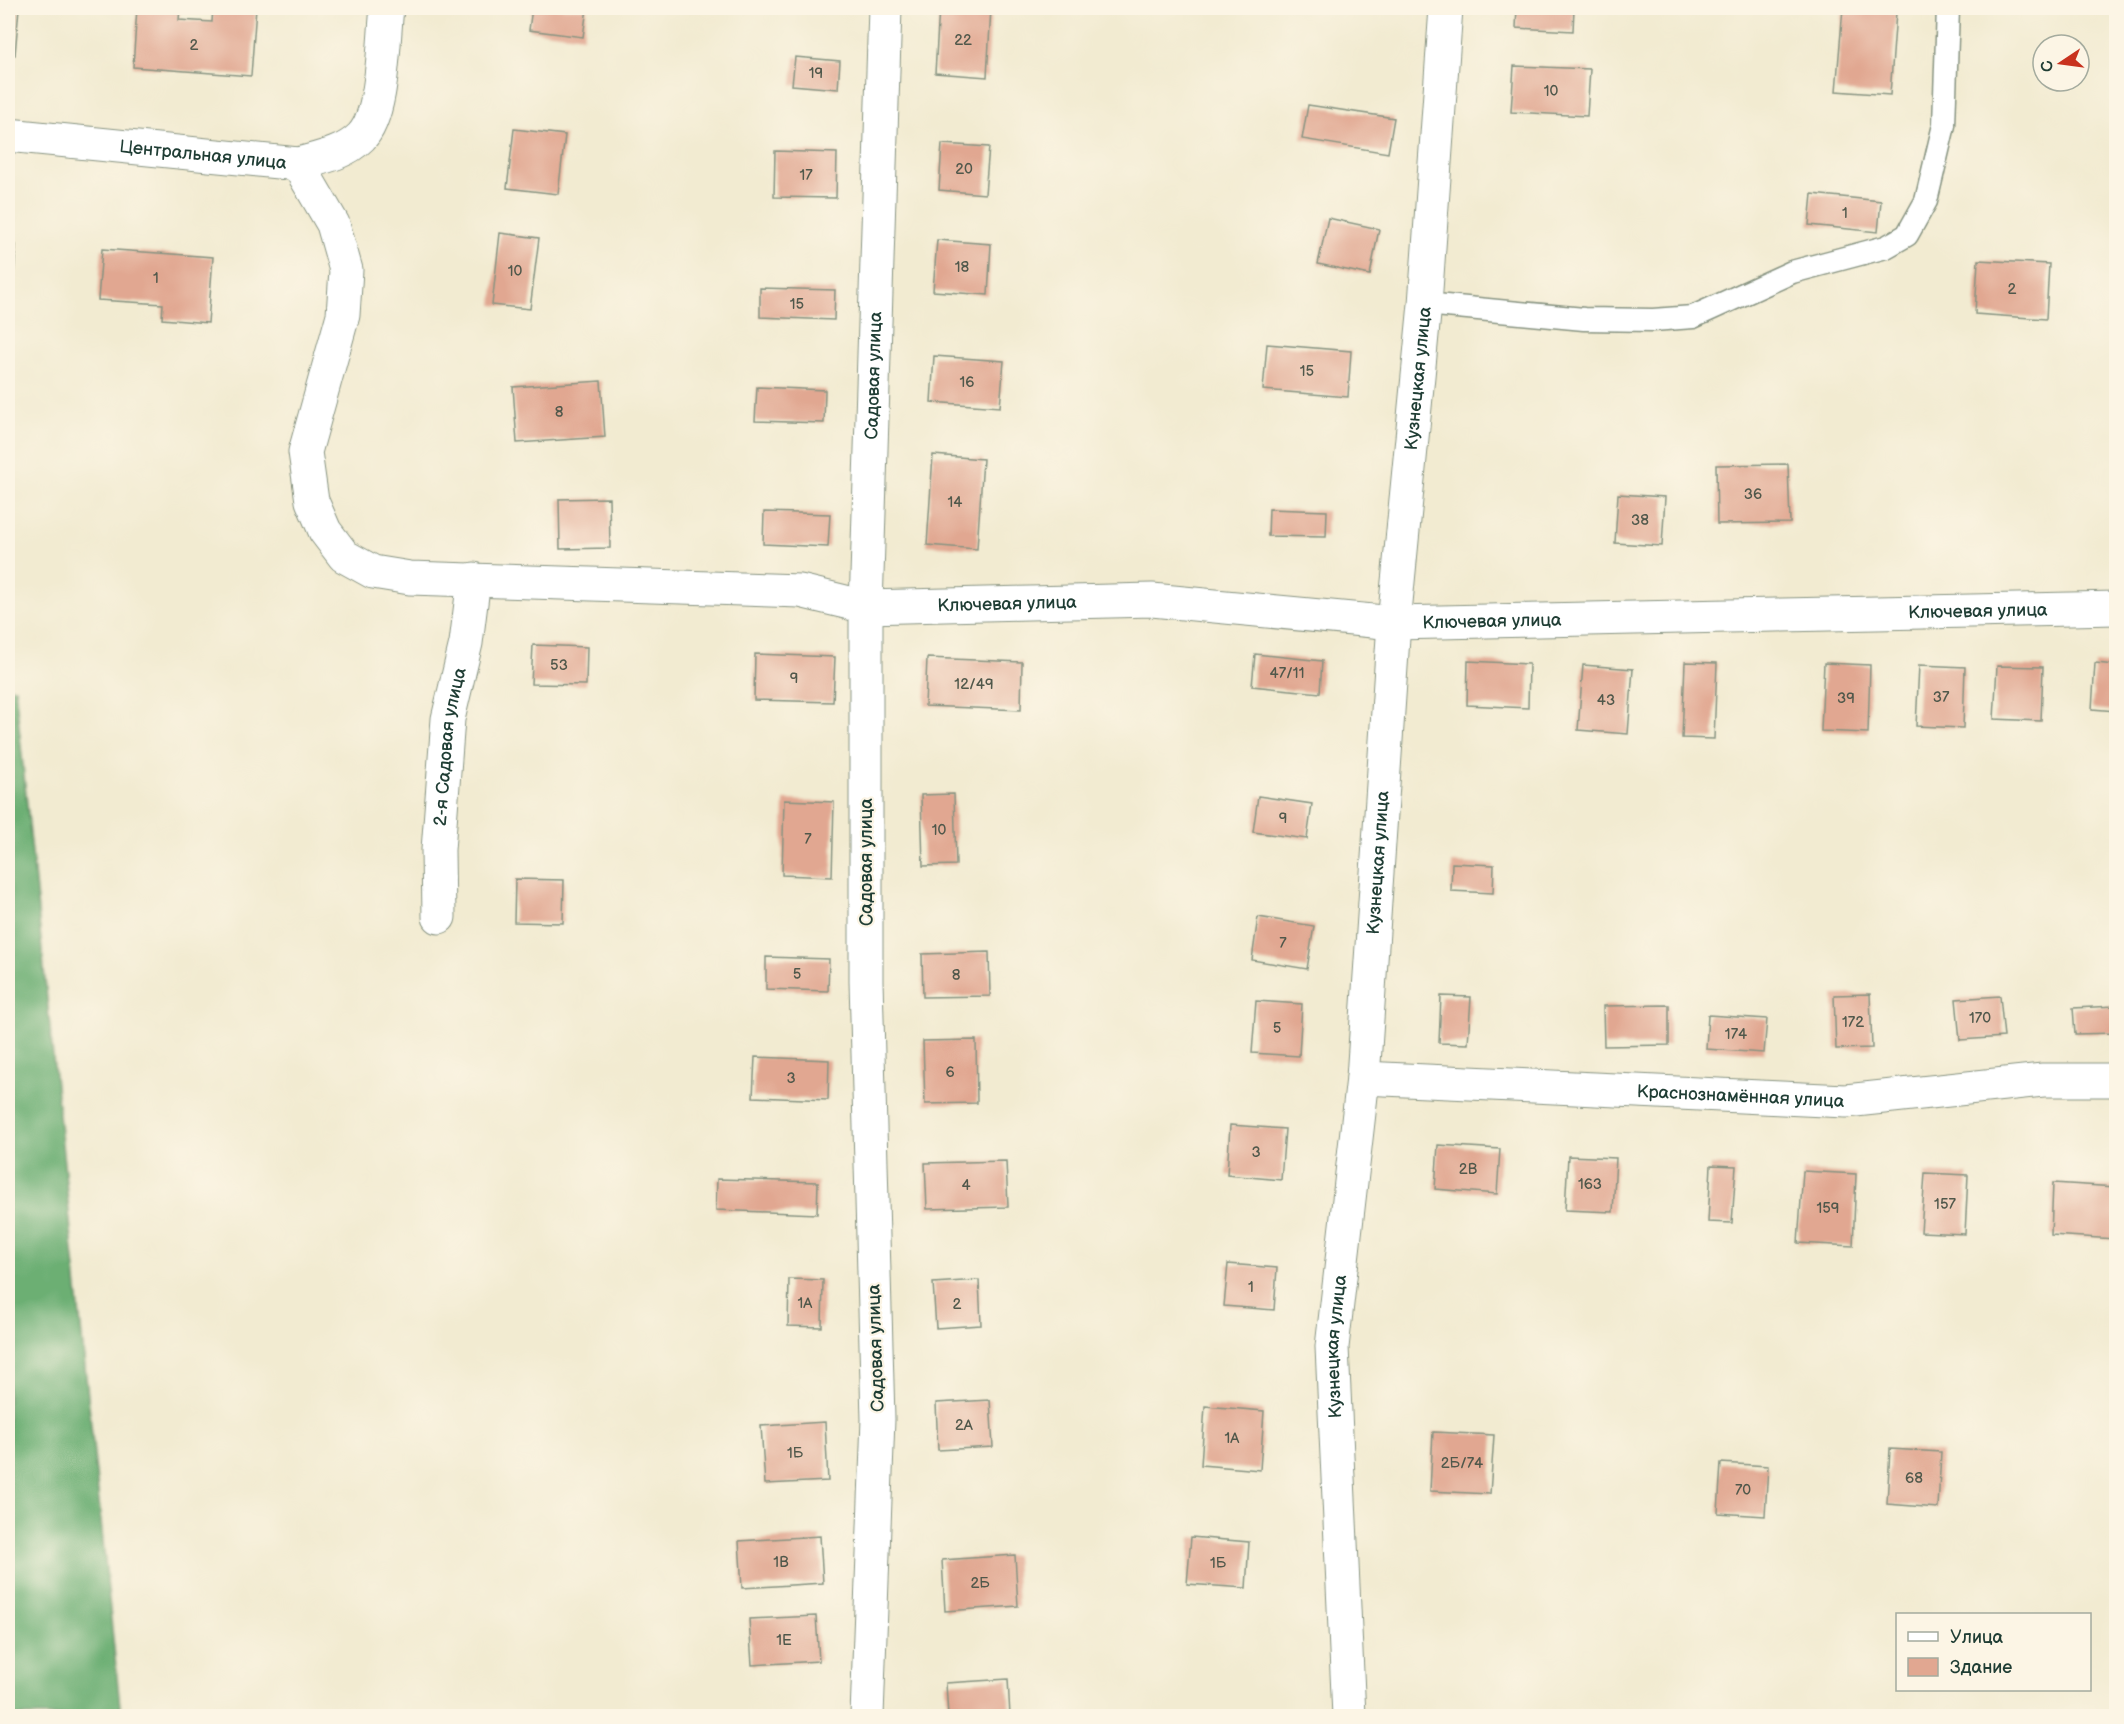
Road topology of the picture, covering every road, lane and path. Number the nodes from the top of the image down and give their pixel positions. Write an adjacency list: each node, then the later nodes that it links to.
1 (387, 8): 6 (street, Центральная улица)
2 (885, 8): 9 (street, Садовая улица)
3 (1446, 8): 7 (street, Кузнецкая улица)
4 (1948, 8): 7 (lane)
5 (8, 135): 6 (street, Центральная улица)
6 (298, 164): 8 (street, Ключевая улица)
7 (1425, 304): 11 (street, Кузнецкая улица)
8 (474, 579): 9 (street, Ключевая улица); 12 (street, 2-я Садовая улица)
9 (866, 607): 11 (street, Ключевая улица); 15 (street, Садовая улица)
10 (2116, 608): 11 (street, Ключевая улица)
11 (1394, 623): 13 (street, Кузнецкая улица)
12 (439, 917)
13 (1363, 1078): 14 (street, Краснознамённая улица); 16 (street, Кузнецкая улица)
14 (2116, 1080)
15 (867, 1716)
16 (1349, 1716)

